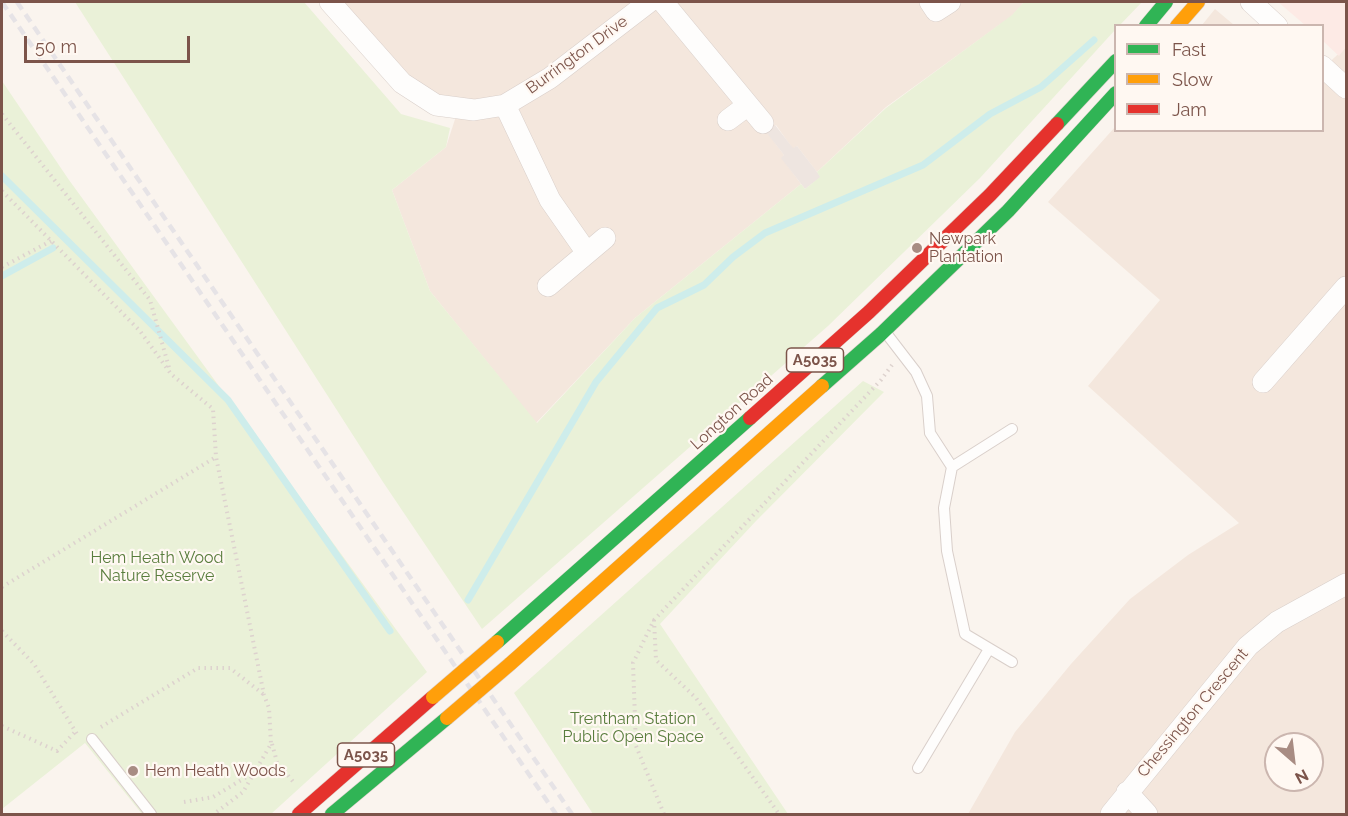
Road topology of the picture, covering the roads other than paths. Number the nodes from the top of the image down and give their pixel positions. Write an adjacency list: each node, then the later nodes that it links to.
1 (330, 2): 16 (street, Burrington Drive)
2 (649, 2): 16 (street, Burrington Drive)
3 (663, 2): 17 (street)
4 (1166, 2): 7 (main road)
5 (1198, 2): 8 (main road)
6 (1251, 2): 9 (street)
7 (1148, 24)
8 (1179, 24)
9 (1275, 24)
10 (1114, 63): 12 (main road, Longton Road / A5035)
11 (1324, 67): 13 (street)
12 (1101, 77): 14 (main road); 24 (main road, Longton Road / A5035)
13 (1347, 88)
14 (1114, 90)
15 (1114, 94): 25 (main road, A5035)
16 (505, 105): 21 (street)
17 (748, 105): 18 (street); 19 (street)
18 (728, 120)
19 (763, 123)
20 (605, 238): 21 (street)
21 (587, 253): 22 (street)
22 (548, 286)
23 (1347, 287): 26 (street)
24 (869, 312): 25 (lane); 36 (main road, Longton Road / A5035, bridge)
25 (884, 330): 28 (lane); 37 (main road, A5035, bridge)
26 (1263, 382)
27 (1012, 429): 28 (lane)
28 (952, 467): 30 (lane)
29 (1347, 584): 34 (street, Chessington Crescent)
30 (989, 649): 31 (lane); 33 (lane)
31 (1012, 662)
32 (89, 736): 35 (lane)
33 (918, 768)
34 (1127, 792): 38 (street, Chessington Crescent); 39 (street)
35 (151, 814)
36 (300, 814)
37 (332, 814)
38 (1111, 814)
39 (1147, 814)

